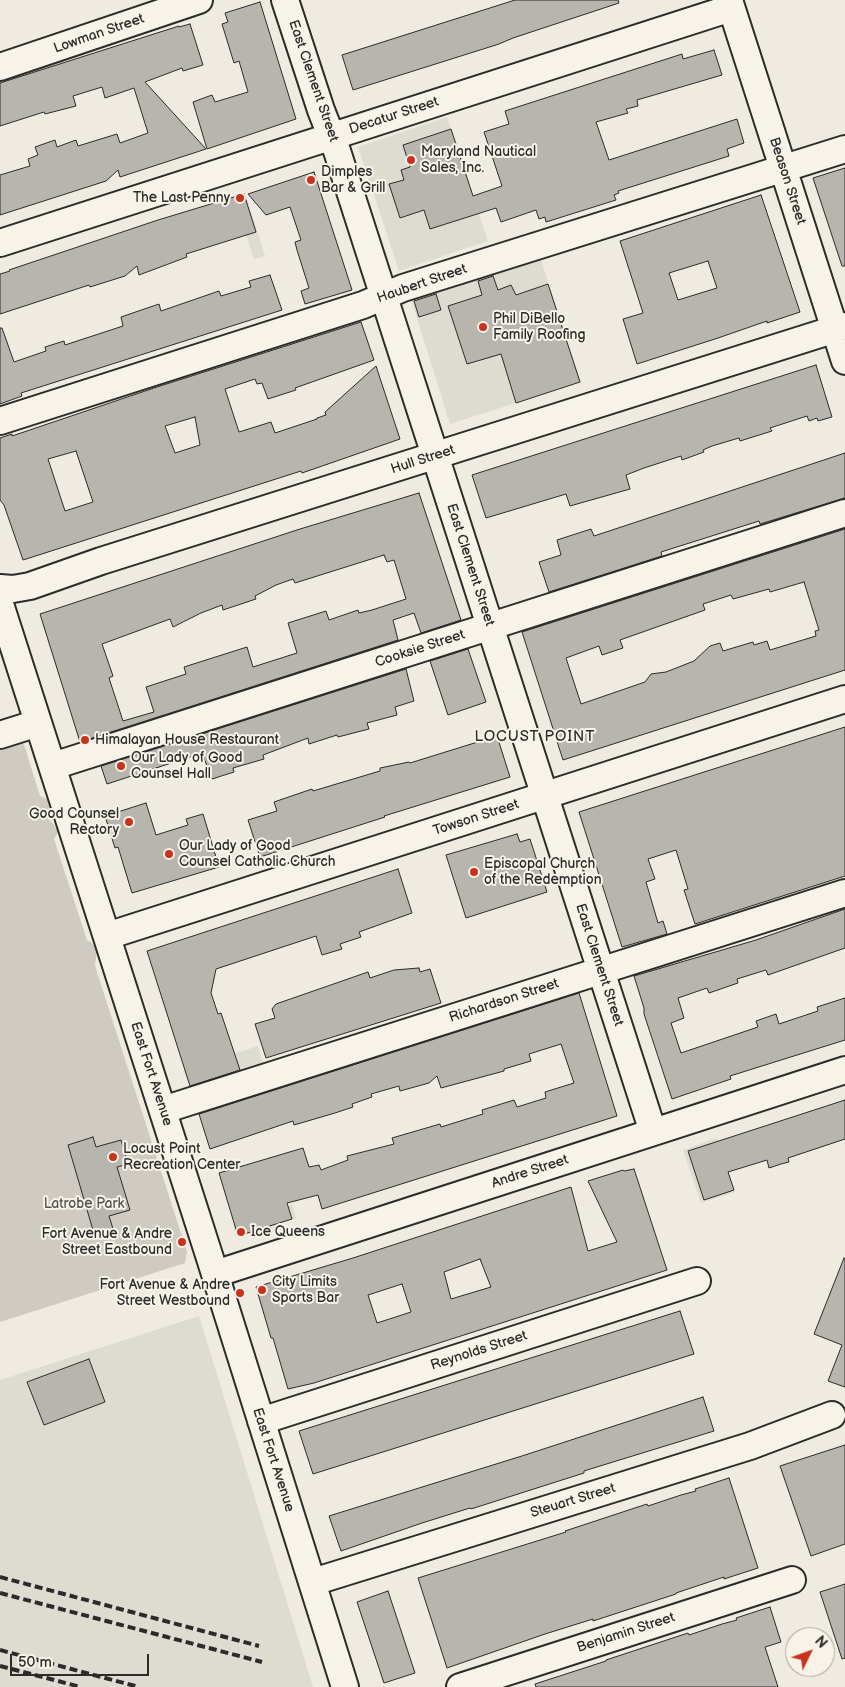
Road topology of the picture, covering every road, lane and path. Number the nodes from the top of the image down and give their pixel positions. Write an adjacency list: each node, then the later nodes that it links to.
1 (199, 0): 4 (street, Lowman Street)
2 (285, 0): 5 (street, East Clement Street)
3 (730, 4): 5 (street, Decatur Street); 7 (street, Beason Street)
4 (0, 68)
5 (332, 136): 8 (street, Decatur Street); 9 (street, East Clement Street)
6 (845, 149): 7 (street, Haubert Street)
7 (784, 168): 9 (street, Haubert Street); 10 (street, Beason Street)
8 (0, 243)
9 (384, 296): 12 (street, Haubert Street); 13 (street, East Clement Street)
10 (840, 327): 11 (street, Beason Street); 13 (street, Hull Street)
11 (845, 361)
12 (0, 421)
13 (435, 456): 15 (street, Hull Street); 17 (street, East Clement Street)
14 (845, 513): 17 (street, Cooksie Street)
15 (0, 588)
16 (0, 604): 19 (street, East Fort Avenue)
17 (490, 626): 21 (street, Cooksie Street); 22 (street, East Clement Street)
18 (845, 699): 22 (street, Towson Street)
19 (38, 723): 20 (street); 21 (street, East Fort Avenue)
20 (0, 735)
21 (52, 766): 24 (street, East Fort Avenue)
22 (544, 796): 24 (street, Towson Street); 25 (street, East Clement Street)
23 (845, 893): 25 (street, Richardson Street)
24 (107, 936): 27 (street, East Fort Avenue)
25 (601, 970): 27 (street, Richardson Street); 28 (street, East Clement Street)
26 (845, 1070): 28 (street, Andre Street)
27 (163, 1110): 29 (street, East Fort Avenue)
28 (652, 1132): 29 (street, Andre Street)
29 (215, 1274): 32 (street, East Fort Avenue)
30 (697, 1281): 32 (street, Reynolds Street)
31 (832, 1415): 34 (street, Steuart Street)
32 (261, 1421): 34 (street, East Fort Avenue)
33 (792, 1580): 36 (street, Benjamin Street)
34 (312, 1582): 35 (street, East Fort Avenue)
35 (346, 1687)
36 (460, 1687)

